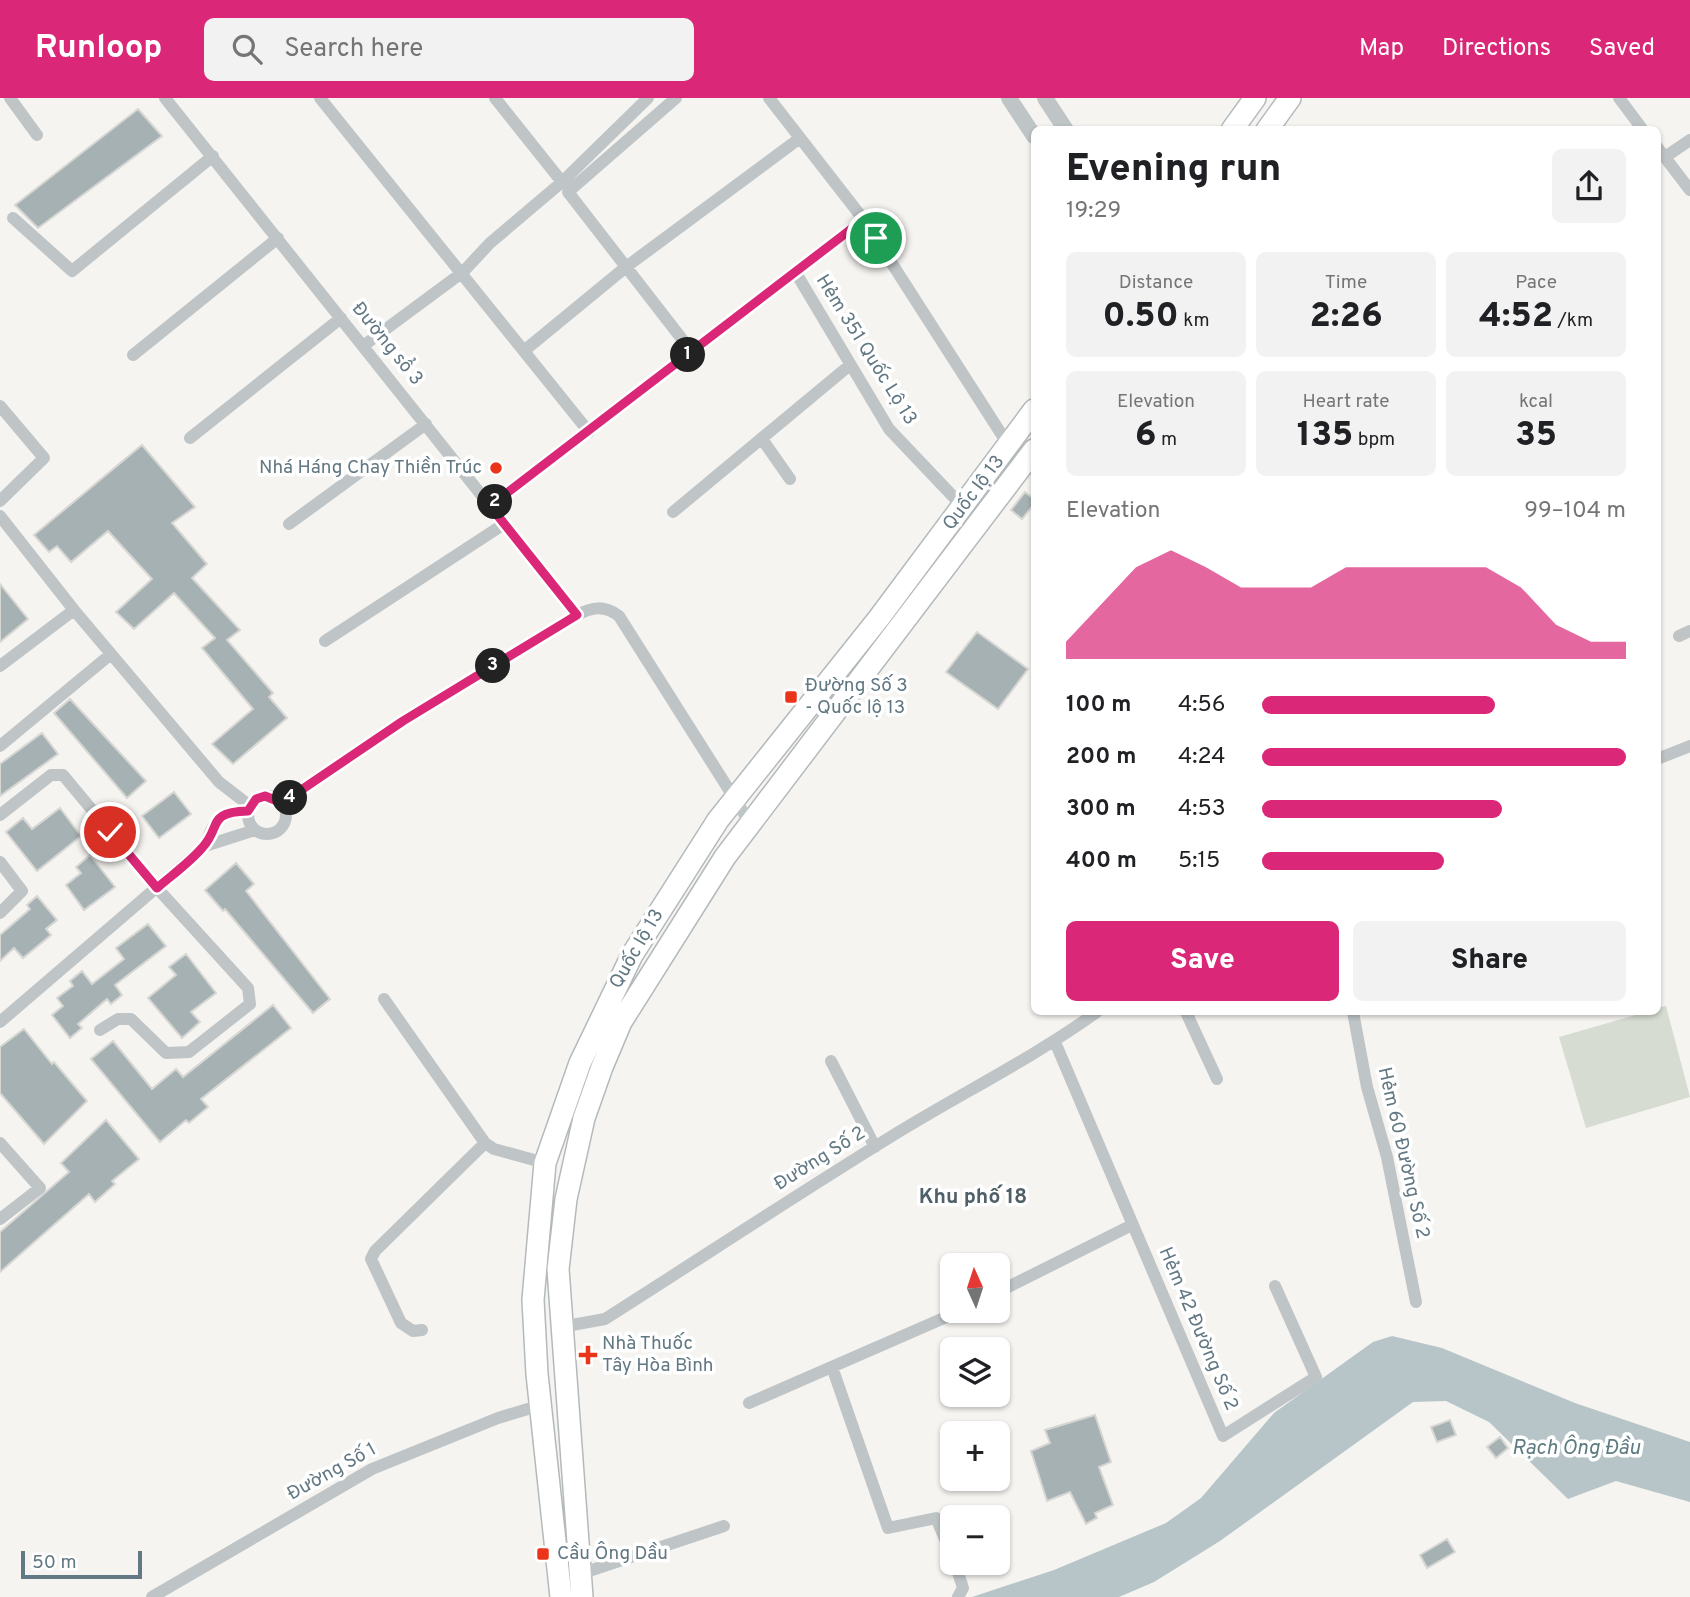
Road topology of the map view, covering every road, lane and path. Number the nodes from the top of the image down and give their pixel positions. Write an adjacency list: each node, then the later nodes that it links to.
1 (10, 98): 18 (street)
2 (165, 98): 22 (street, Đường sổ 3)
3 (320, 98): 29 (street)
4 (495, 98): 23 (street)
5 (648, 98): 23 (street)
6 (676, 98): 28 (street)
7 (769, 98): 19 (street)
8 (1009, 98): 17 (street)
9 (1045, 98): 13 (street)
10 (1255, 98): 14 (highway)
11 (1290, 98): 15 (highway)
12 (1619, 98): 16 (street)
13 (1063, 126)
14 (1235, 126)
15 (1270, 126)
16 (1640, 126)
17 (1031, 131)
18 (37, 135)
19 (800, 138): 26 (street); 28 (street)
20 (1690, 140): 21 (street)
21 (1661, 152): 24 (street)
22 (213, 156): 25 (street); 27 (street, Đường sổ 3)
23 (562, 182): 29 (street)
24 (1690, 190)
25 (13, 218)
26 (863, 220): 30 (street); 43 (street)
27 (278, 238): 31 (street, Đường sổ 3); 35 (street)
28 (626, 267): 33 (street); 34 (street)
29 (463, 272): 32 (street); 33 (street)
30 (796, 272): 34 (street); 36 (street, Hẻm 351 Quốc Lộ 13)
31 (341, 318): 32 (street, Đường sổ 3); 41 (street)
32 (363, 346): 39 (street, Đường sổ 3)
33 (524, 350): 40 (street)
34 (692, 352): 40 (street)
35 (133, 355)
36 (849, 365): 42 (street); 48 (street, Hẻm 351 Quốc Lộ 13)
37 (0, 406): 46 (street)
38 (1031, 414): 43 (highway, Quốc lộ 13)
39 (426, 424): 47 (street, Đường sổ 3); 51 (street)
40 (589, 432): 47 (street)
41 (190, 438)
42 (762, 439): 45 (street); 49 (street)
43 (1009, 446): 48 (highway, Quốc lộ 13)
44 (1031, 454): 65 (highway, Quốc lộ 13)
45 (790, 479)
46 (0, 501)
47 (490, 506): 52 (street, Đường sổ 3)
48 (963, 508): 61 (highway, Quốc lộ 13)
49 (673, 513)
50 (0, 516): 53 (street)
51 (289, 524)
52 (504, 524): 54 (street, Đường sổ 3); 55 (street)
53 (74, 610): 56 (street); 57 (street)
54 (577, 615): 61 (street); 62 (street)
55 (325, 641)
56 (111, 654): 58 (street); 63 (street)
57 (0, 666)
58 (0, 746)
59 (1690, 746): 60 (street)
60 (1661, 757)
61 (733, 800): 65 (street); 83 (highway, Quốc lộ 13)
62 (282, 803): 63 (street); 66 (street)
63 (249, 808): 66 (street); 67 (street)
64 (0, 815): 69 (street)
65 (750, 823): 90 (highway, Quốc lộ 13)
66 (255, 830): 67 (street)
67 (205, 846): 69 (street)
68 (0, 862): 70 (street)
69 (157, 888): 75 (street); 76 (street)
70 (0, 913)
71 (384, 999): 81 (street)
72 (1093, 1015): 77 (street, Đường Số 2)
73 (1187, 1015): 79 (street)
74 (1354, 1015): 88 (street, Hẻm 60 Đường Số 2)
75 (0, 1022)
76 (100, 1030)
77 (1055, 1042): 82 (street, Đường Số 2); 85 (street, Hẻm 42 Đường Số 2)
78 (831, 1061): 82 (street)
79 (1217, 1079)
80 (0, 1143): 84 (street)
81 (485, 1143): 83 (street); 91 (street)
82 (875, 1147): 90 (street, Đường Số 2)
83 (545, 1163): 94 (highway, Quốc lộ 13)
84 (0, 1220)
85 (1132, 1224): 86 (street); 87 (street, Hẻm 42 Đường Số 2)
86 (1010, 1286)
87 (1275, 1286)
88 (1416, 1302)
89 (940, 1320): 92 (street)
90 (561, 1327): 97 (highway, Quốc lộ 13)
91 (422, 1330)
92 (832, 1367): 93 (street); 96 (street)
93 (750, 1403)
94 (541, 1405): 99 (street, Đường Số 1); 100 (highway, Quốc lộ 13)
95 (724, 1526): 97 (street)
96 (940, 1527)
97 (580, 1574): 101 (highway, Quốc lộ 13)
98 (959, 1575): 102 (street)
99 (152, 1597)
100 (561, 1597)
101 (582, 1597)
102 (958, 1597)

